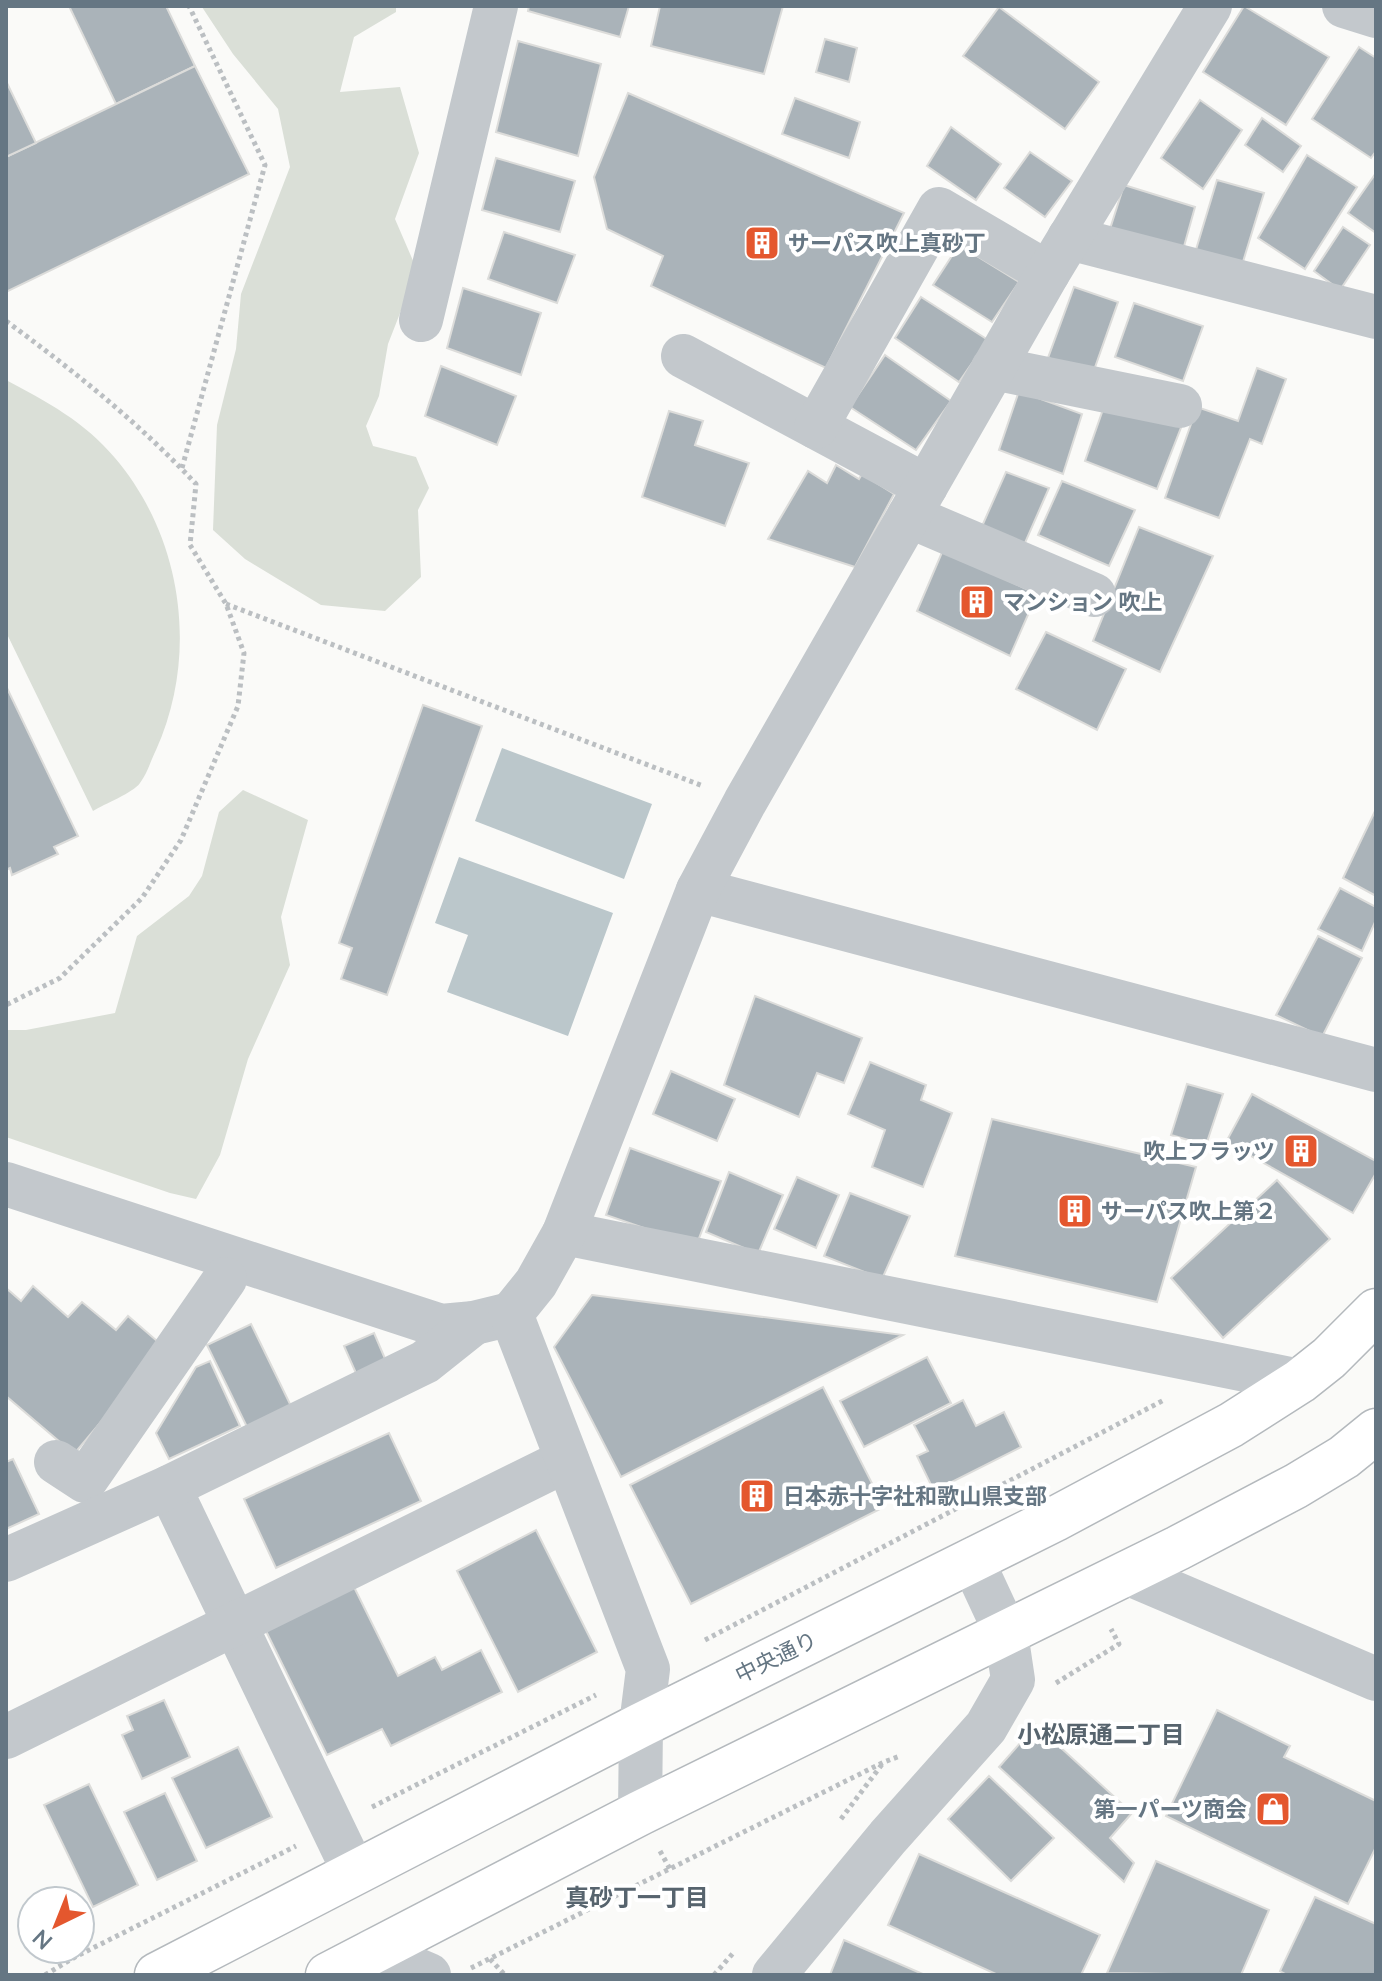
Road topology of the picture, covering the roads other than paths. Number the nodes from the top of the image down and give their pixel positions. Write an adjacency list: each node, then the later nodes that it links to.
1 (496, 6): 7 (street)
2 (1210, 6): 5 (street)
3 (1344, 6): 4 (street)
4 (1376, 16)
5 (1058, 255): 6 (street); 9 (street); 11 (street)
6 (1376, 317)
7 (421, 320)
8 (683, 356): 11 (street)
9 (993, 368): 10 (street); 12 (street)
10 (1180, 406)
11 (816, 427): 12 (street)
12 (917, 501): 13 (street); 14 (street)
13 (1094, 595)
14 (698, 890): 15 (street); 17 (street)
15 (1376, 1070)
16 (6, 1184): 20 (street)
17 (564, 1233): 20 (street); 21 (street)
18 (225, 1279): 24 (street)
19 (1376, 1311): 21 (highway, 中央通り)
20 (493, 1318): 23 (street); 25 (street)
21 (1300, 1381): 27 (highway, 中央通り)
22 (1376, 1431): 28 (highway)
23 (567, 1460): 29 (street); 32 (street)
24 (56, 1462)
25 (169, 1487): 26 (street); 29 (street)
26 (6, 1560)
27 (972, 1560): 30 (street); 32 (highway, 中央通り)
28 (1127, 1573): 30 (highway); 31 (street)
29 (235, 1622): 33 (street); 35 (street)
30 (1006, 1633): 34 (highway); 40 (street)
31 (1376, 1679)
32 (641, 1725): 34 (street); 35 (highway, 中央通り)
33 (6, 1737)
34 (640, 1813): 36 (highway)
35 (354, 1872): 38 (highway, 中央通り)
36 (373, 1951): 37 (street); 39 (highway)
37 (448, 1972)
38 (157, 1975)
39 (328, 1975)
40 (774, 1975)

